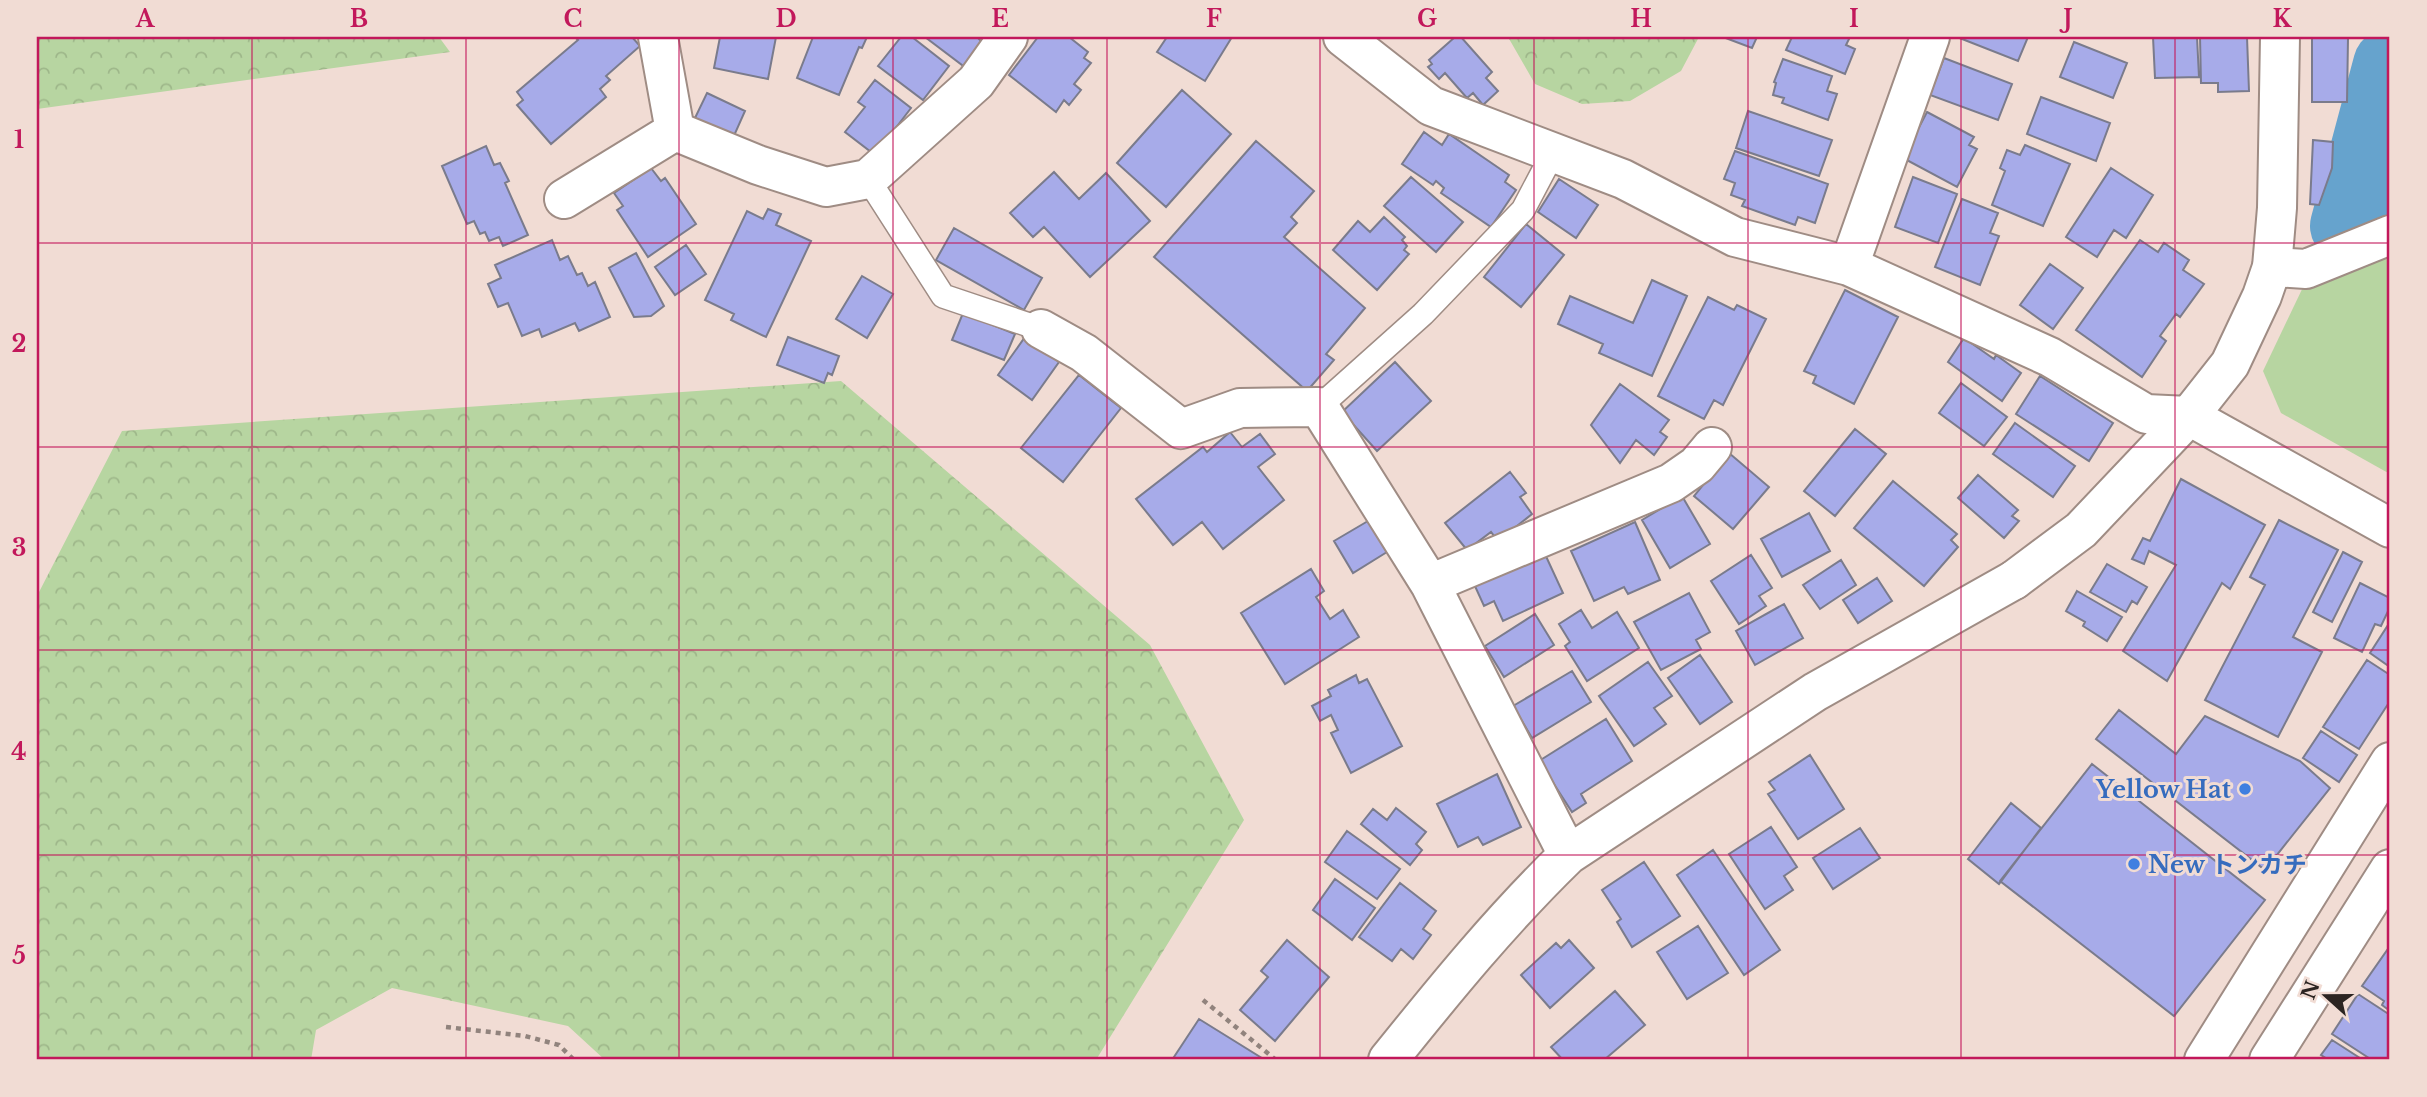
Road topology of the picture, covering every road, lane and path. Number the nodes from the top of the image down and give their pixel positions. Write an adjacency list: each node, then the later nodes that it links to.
1 (658, 37): 6 (street)
2 (1008, 37): 8 (street)
3 (1343, 37): 7 (street)
4 (1930, 37): 11 (street)
5 (2280, 37): 12 (street)
6 (675, 131): 8 (street); 9 (street)
7 (1553, 153): 11 (street); 14 (lane)
8 (868, 179): 13 (lane)
9 (564, 199)
10 (2390, 235): 12 (street)
11 (1849, 266): 15 (street)
12 (2272, 267): 15 (street)
13 (1041, 329): 14 (street)
14 (1319, 407): 18 (street)
15 (2189, 416): 17 (street); 20 (street)
16 (1712, 447): 18 (street)
17 (2390, 528)
18 (1430, 584): 20 (street)
19 (2390, 762): 27 (street)
20 (1568, 855): 26 (street)
21 (2390, 869): 28 (street)
22 (1203, 1000): 25 (path)
23 (446, 1027): 24 (path)
24 (574, 1060)
25 (1276, 1060)
26 (1388, 1060)
27 (2204, 1060)
28 (2269, 1060)

